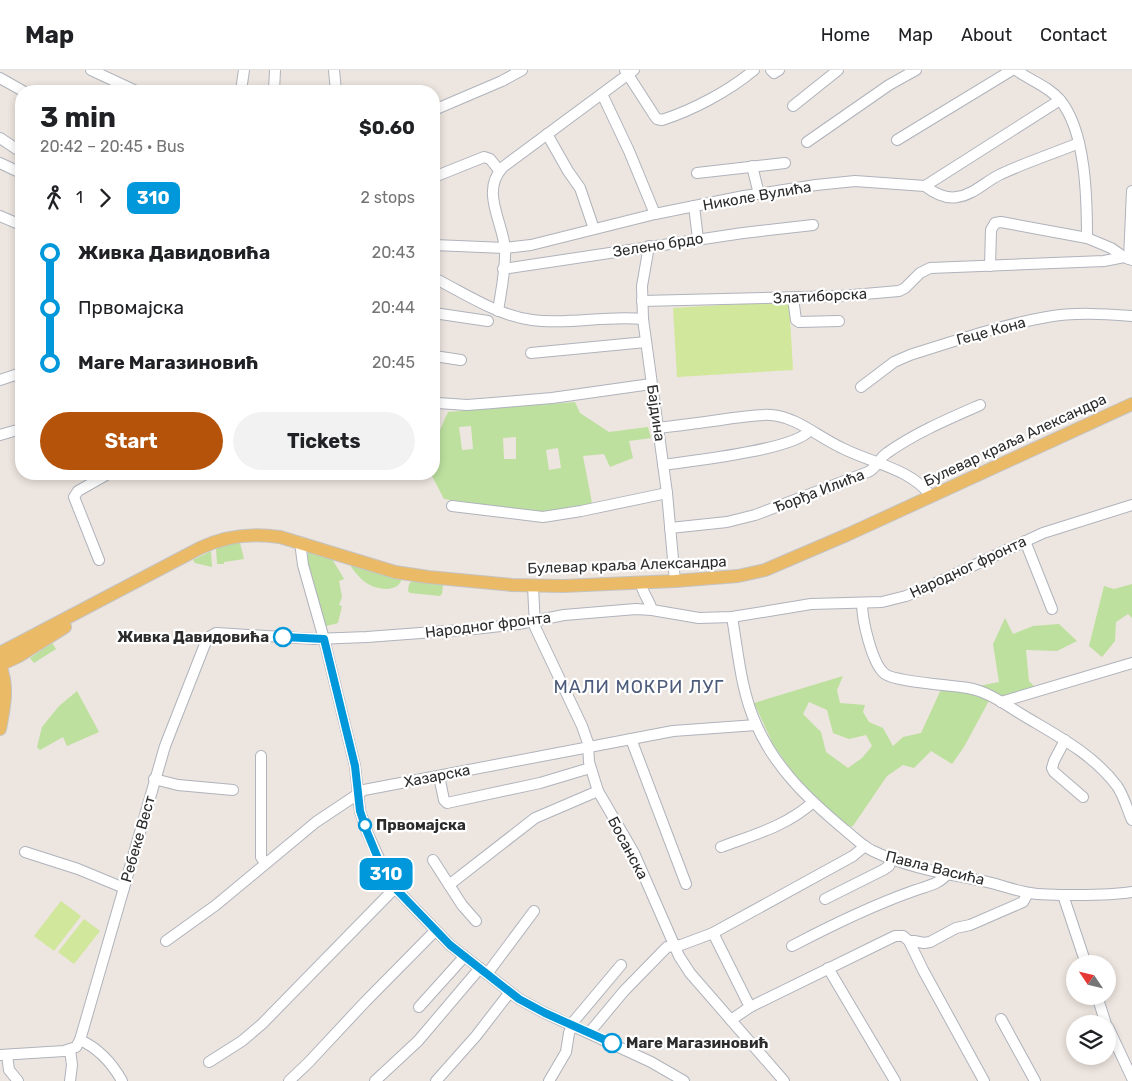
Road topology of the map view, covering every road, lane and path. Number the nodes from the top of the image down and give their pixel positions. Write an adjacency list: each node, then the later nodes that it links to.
1 (91, 70): 15 (street)
2 (244, 70): 16 (street)
3 (275, 70): 17 (street)
4 (334, 70): 18 (street)
5 (522, 70): 23 (street)
6 (754, 70): 13 (street)
7 (771, 70): 8 (street)
8 (779, 70)
9 (838, 70): 22 (street)
10 (916, 70): 27 (street)
11 (1012, 70): 26 (street)
12 (1016, 70): 21 (street)
13 (629, 71): 20 (street)
14 (2, 77): 19 (street)
15 (123, 85)
16 (243, 85)
17 (274, 85)
18 (335, 85)
19 (15, 86)
20 (602, 94): 24 (street); 41 (street)
21 (1060, 100): 28 (street); 37 (street)
22 (793, 106)
23 (440, 108)
24 (547, 134): 34 (street); 45 (street)
25 (0, 138): 29 (street)
26 (897, 140)
27 (807, 142)
28 (1078, 143): 37 (street, Николе Вулића); 46 (street)
29 (15, 148)
30 (0, 163): 33 (street)
31 (785, 163): 32 (street)
32 (752, 166): 35 (street); 39 (street)
33 (15, 170)
34 (499, 170): 36 (street); 50 (street)
35 (697, 173)
36 (440, 174)
37 (925, 186): 39 (street, Николе Вулића)
38 (1132, 191): 51 (street)
39 (759, 194): 40 (street, Николе Вулића)
40 (694, 206): 41 (street, Николе Вулића); 47 (street)
41 (655, 214): 45 (street, Николе Вулића)
42 (0, 216): 43 (street)
43 (15, 222)
44 (813, 226): 47 (street, Зелено брдо)
45 (594, 228): 50 (street, Николе Вулића)
46 (1087, 238): 51 (street); 52 (street)
47 (698, 239): 49 (street, Зелено брдо)
48 (440, 245): 50 (street, Николе Вулића)
49 (649, 246): 53 (street, Зелено брдо); 56 (street, Бајдина)
50 (505, 248): 53 (street)
51 (1128, 259): 52 (street, Златиборска)
52 (990, 266): 55 (street, Златиборска)
53 (503, 269): 57 (street)
54 (440, 281): 57 (street)
55 (793, 298): 56 (street, Златиборска); 61 (street)
56 (642, 301): 60 (street, Бајдина)
57 (498, 311): 60 (street)
58 (440, 315): 62 (street)
59 (1132, 316): 70 (street, Геце Кона)
60 (643, 319): 63 (street, Бајдина)
61 (839, 321)
62 (488, 322)
63 (646, 342): 64 (street); 69 (street, Бајдина)
64 (531, 353)
65 (440, 357): 66 (street)
66 (461, 360)
67 (15, 375): 68 (street)
68 (0, 380)
69 (651, 384): 71 (street); 74 (street, Бајдина)
70 (861, 387)
71 (440, 403)
72 (1132, 404): 82 (main road, Булевар краља Александра)
73 (980, 405): 78 (street, Ђорђа Илића)
74 (658, 428): 75 (street); 79 (street, Бајдина)
75 (809, 430): 78 (street); 79 (street)
76 (15, 431): 77 (street)
77 (0, 435)
78 (878, 462): 82 (street); 85 (street, Ђорђа Илића)
79 (663, 466): 81 (street, Бајдина)
80 (97, 480): 88 (street)
81 (667, 492): 84 (street); 85 (street, Бајдина)
82 (931, 496): 89 (main road, Булевар краља Александра)
83 (1132, 505): 86 (street, Народног фронта)
84 (452, 506)
85 (670, 528): 89 (street, Бајдина)
86 (1025, 541): 93 (street, Народног фронта); 94 (street)
87 (300, 542): 91 (main road, Булевар краља Александра); 92 (main road, Булевар краља Александра); 98 (street)
88 (99, 560)
89 (675, 581): 90 (main road, Булевар краља Александра)
90 (641, 582): 91 (main road, Булевар краља Александра); 95 (street)
91 (533, 586): 97 (street, Босанска)
92 (108, 597): 99 (main road, Булевар краља Александра); 100 (main road, Булевар краља Александра)
93 (862, 603): 96 (street, Народног фронта); 104 (street)
94 (1052, 609)
95 (652, 610): 96 (street, Народног фронта); 97 (street, Народног фронта)
96 (732, 617): 105 (street, Павла Васића)
97 (534, 621): 98 (street, Народног фронта); 109 (street, Босанска)
98 (324, 639): 113 (street, Ребеке Вест); 116 (street)
99 (0, 654)
100 (19, 656): 102 (main road, Булевар краља Александра); 103 (main road)
101 (1132, 663): 104 (street)
102 (0, 666): 103 (main road)
103 (5, 679): 106 (main road)
104 (1001, 702): 108 (street)
105 (756, 725): 107 (street, Хазарска); 118 (street, Павла Васића)
106 (0, 729)
107 (631, 739): 109 (street, Хазарска); 127 (street)
108 (1066, 740): 117 (street); 119 (street)
109 (588, 748): 111 (street, Босанска); 112 (street, Хазарска)
110 (261, 756): 125 (street)
111 (590, 768): 112 (street); 115 (street, Босанска)
112 (439, 776): 116 (street, Хазарска)
113 (154, 779): 114 (street); 129 (street, Ребеке Вест)
114 (233, 790)
115 (598, 791): 128 (street); 141 (street, Босанска)
116 (357, 794): 125 (street, Хазарска); 130 (street)
117 (1083, 797)
118 (813, 802): 120 (street, Павла Васића); 121 (street)
119 (1132, 820)
120 (864, 846): 123 (street, Павла Васића); 138 (street)
121 (721, 847)
122 (25, 852): 129 (street)
123 (892, 859): 126 (street, Павла Васића); 134 (street)
124 (433, 860): 128 (street)
125 (264, 863): 139 (street, Хазарска)
126 (947, 874): 132 (street, Павла Васића); 142 (street)
127 (686, 884)
128 (449, 885): 136 (street)
129 (124, 888): 155 (street, Ребеке Вест)
130 (395, 888): 137 (street); 159 (street)
131 (1132, 892): 133 (street, Павла Васића)
132 (1028, 893): 133 (street, Павла Васића); 140 (street)
133 (1063, 895): 143 (street)
134 (825, 899)
135 (534, 911): 147 (street)
136 (476, 921)
137 (435, 931): 144 (street); 164 (street)
138 (713, 933): 141 (street); 150 (street)
139 (166, 941)
140 (910, 942): 146 (street); 171 (street)
141 (674, 945): 152 (street, Босанска); 154 (street)
142 (792, 946)
143 (1083, 955)
144 (464, 957): 147 (street); 149 (street)
145 (621, 965): 153 (street)
146 (828, 968): 150 (street); 170 (street)
147 (483, 971): 148 (street); 165 (street)
148 (510, 992): 153 (street); 166 (street)
149 (419, 1007)
150 (750, 1007): 152 (street)
151 (1001, 1019): 172 (street)
152 (731, 1020): 169 (street, Босанска)
153 (572, 1026): 154 (street); 167 (street)
154 (589, 1033): 168 (street)
155 (80, 1040): 157 (street, Ребеке Вест); 163 (street)
156 (1116, 1044): 160 (street)
157 (70, 1050): 158 (street); 162 (street)
158 (3, 1055): 161 (street)
159 (209, 1062)
160 (1132, 1078)
161 (18, 1081)
162 (70, 1081)
163 (122, 1081)
164 (289, 1081)
165 (376, 1081)
166 (436, 1081)
167 (549, 1081)
168 (684, 1081)
169 (784, 1081)
170 (895, 1081)
171 (984, 1081)
172 (1035, 1081)

